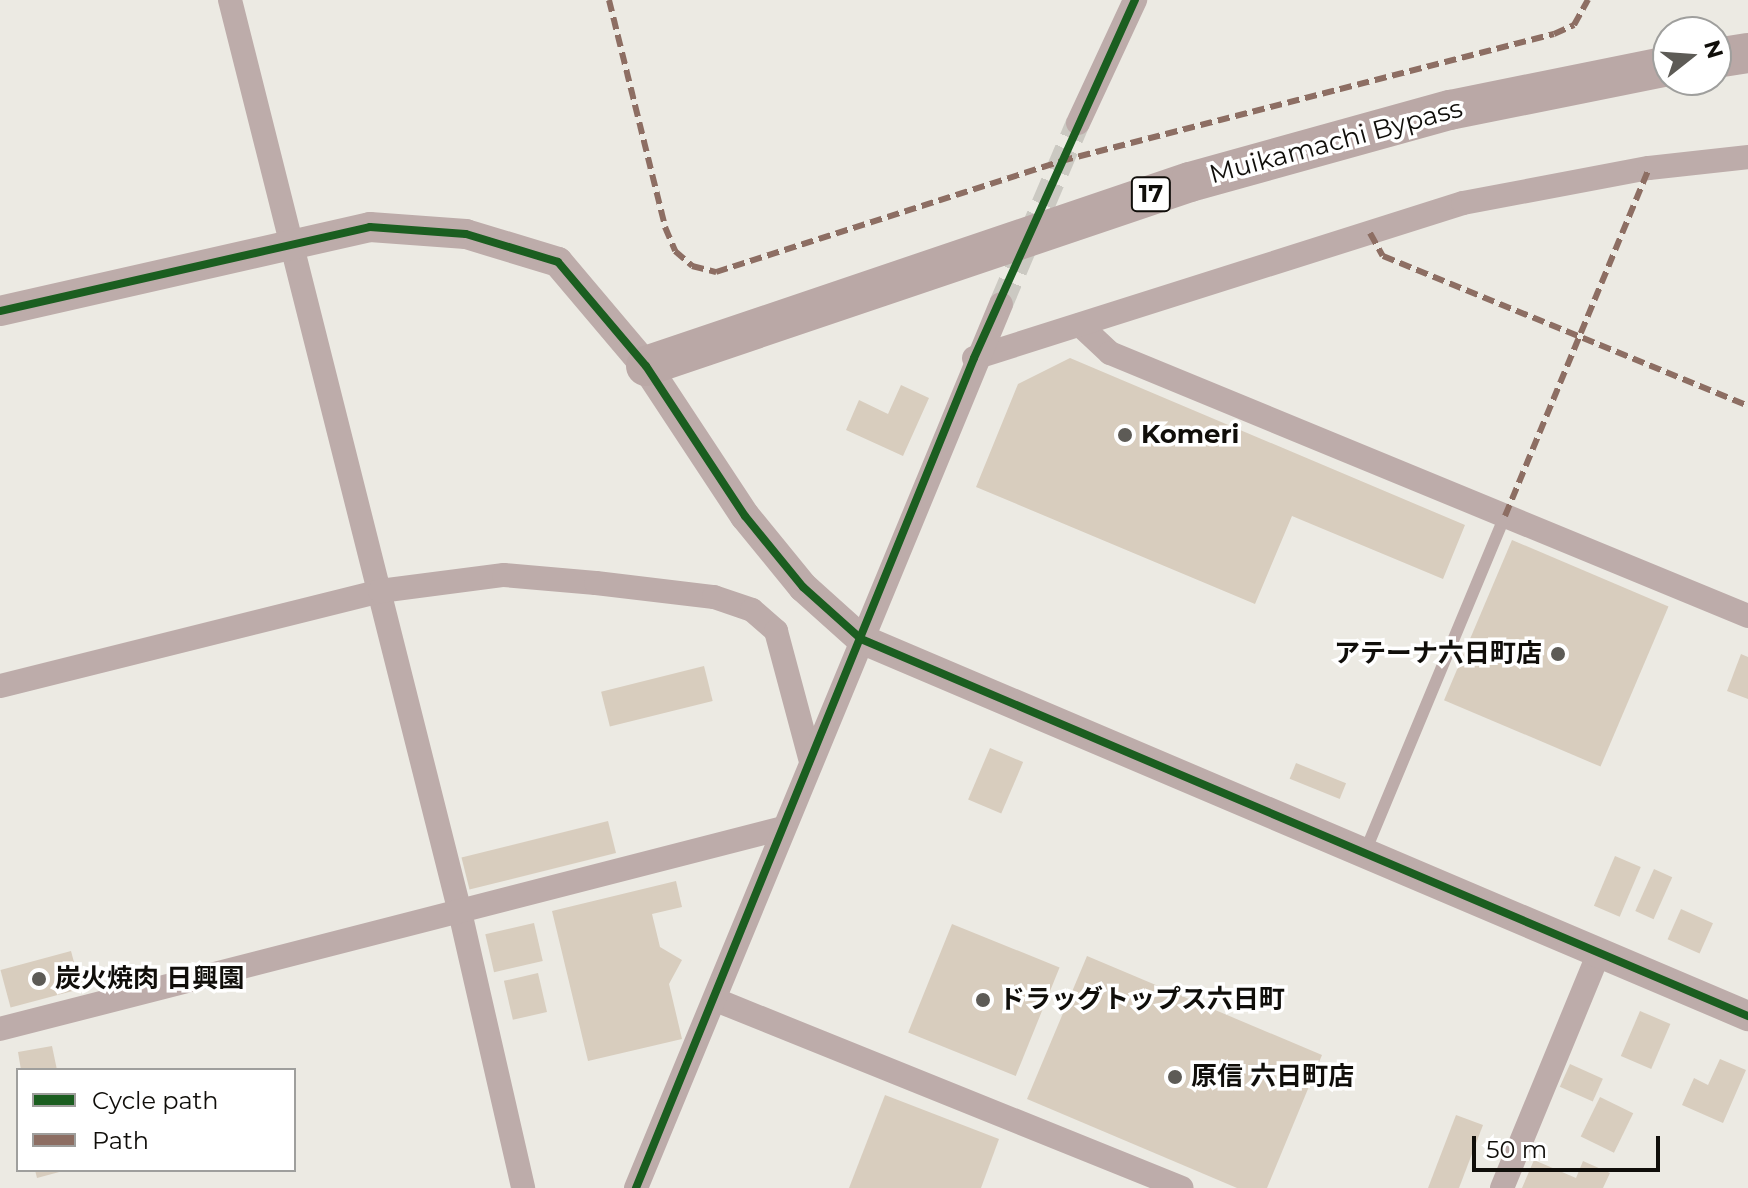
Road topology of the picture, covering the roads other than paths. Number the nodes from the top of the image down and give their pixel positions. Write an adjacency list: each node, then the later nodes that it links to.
1 (230, 0): 6 (street)
2 (1135, 0): 4 (street)
3 (1652, 69): 11 (highway, Muikamachi Bypass / 17)
4 (1078, 123)
5 (1748, 157): 9 (street)
6 (291, 241): 8 (street); 11 (street); 13 (street)
7 (1001, 304): 10 (street)
8 (0, 311)
9 (1080, 325): 10 (street); 12 (street)
10 (974, 358): 15 (street)
11 (646, 366): 15 (street)
12 (1505, 516): 14 (street); 19 (lane)
13 (380, 591): 16 (street); 17 (street); 20 (street)
14 (1748, 616)
15 (861, 639): 17 (street); 19 (street)
16 (0, 686)
17 (810, 758): 18 (street)
18 (783, 828): 20 (street); 22 (street)
19 (1364, 855): 21 (street)
20 (460, 912): 24 (street); 25 (street)
21 (1598, 955): 23 (street); 28 (street)
22 (716, 1000): 26 (street); 27 (street)
23 (1748, 1016)
24 (0, 1029)
25 (523, 1188)
26 (636, 1188)
27 (1182, 1188)
28 (1502, 1188)

